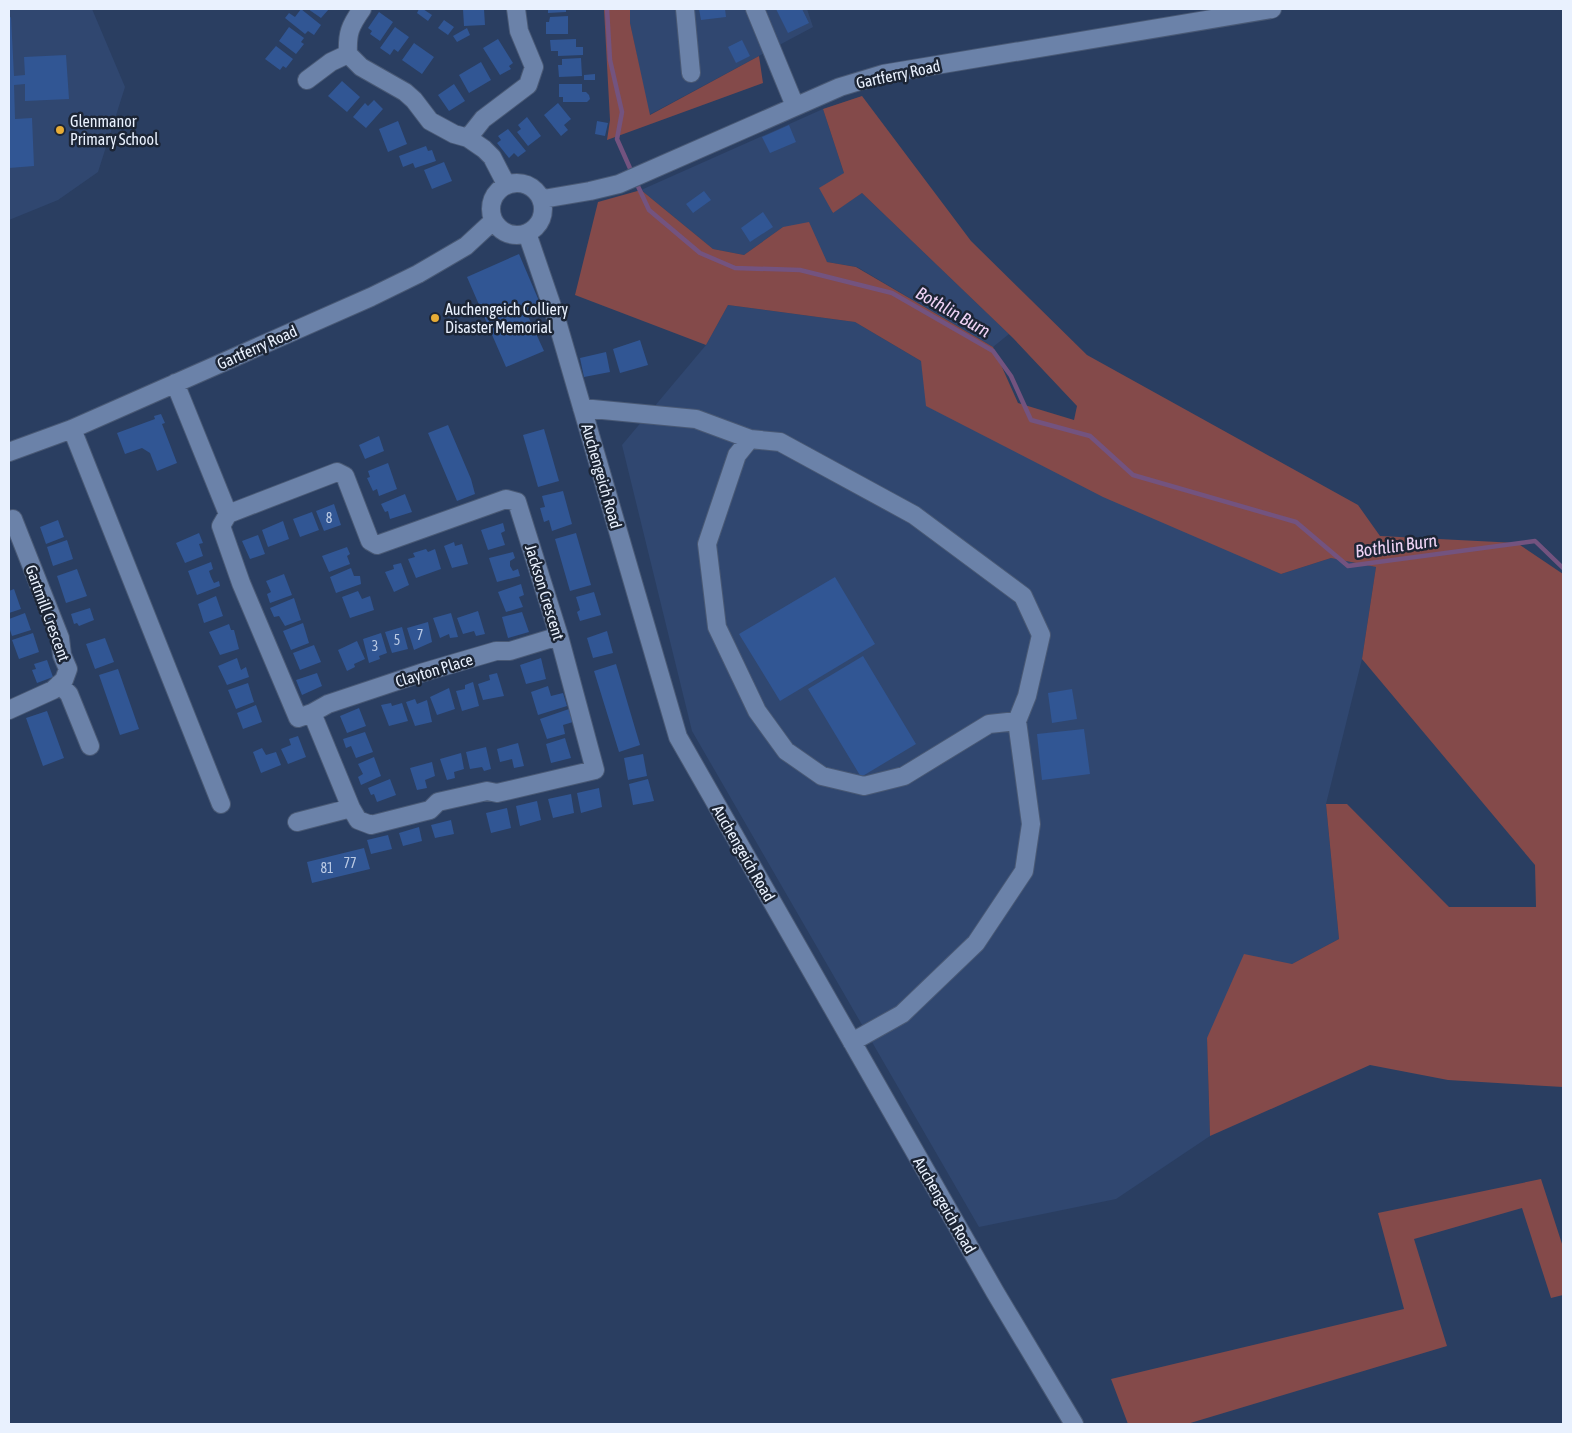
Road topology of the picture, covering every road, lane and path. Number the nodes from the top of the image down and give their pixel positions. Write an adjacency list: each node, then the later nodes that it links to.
1 (362, 9): 6 (street)
2 (516, 9): 10 (street)
3 (685, 9): 7 (street)
4 (755, 9): 9 (street)
5 (1272, 9): 9 (street, Gartferry Road)
6 (348, 54): 8 (street); 10 (street)
7 (691, 73)
8 (306, 80)
9 (796, 106): 12 (street, Gartferry Road)
10 (468, 138): 11 (street)
11 (506, 184): 12 (street); 13 (street)
12 (542, 198): 14 (street)
13 (493, 221): 14 (street); 15 (street, Gartferry Road)
14 (527, 233): 16 (street, Auchengeich Road)
15 (175, 383): 17 (street, Gartferry Road); 20 (street)
16 (582, 408): 18 (street); 31 (street, Auchengeich Road)
17 (72, 429): 19 (street, Gartferry Road); 28 (street)
18 (750, 439): 26 (street); 26 (street)
19 (9, 452)
20 (228, 514): 22 (street, Jackson Crescent); 25 (street)
21 (9, 521): 23 (street, Gartmill Crescent)
22 (559, 636): 25 (street, Clayton Place); 29 (street, Jackson Crescent)
23 (59, 684): 24 (street, Gartmill Crescent); 27 (street)
24 (9, 710)
25 (312, 713): 29 (street, Jackson Crescent)
26 (1017, 721): 31 (street)
27 (90, 746)
28 (221, 804)
29 (350, 808): 30 (street)
30 (297, 822)
31 (852, 1042): 32 (street, Auchengeich Road)
32 (1074, 1424)

